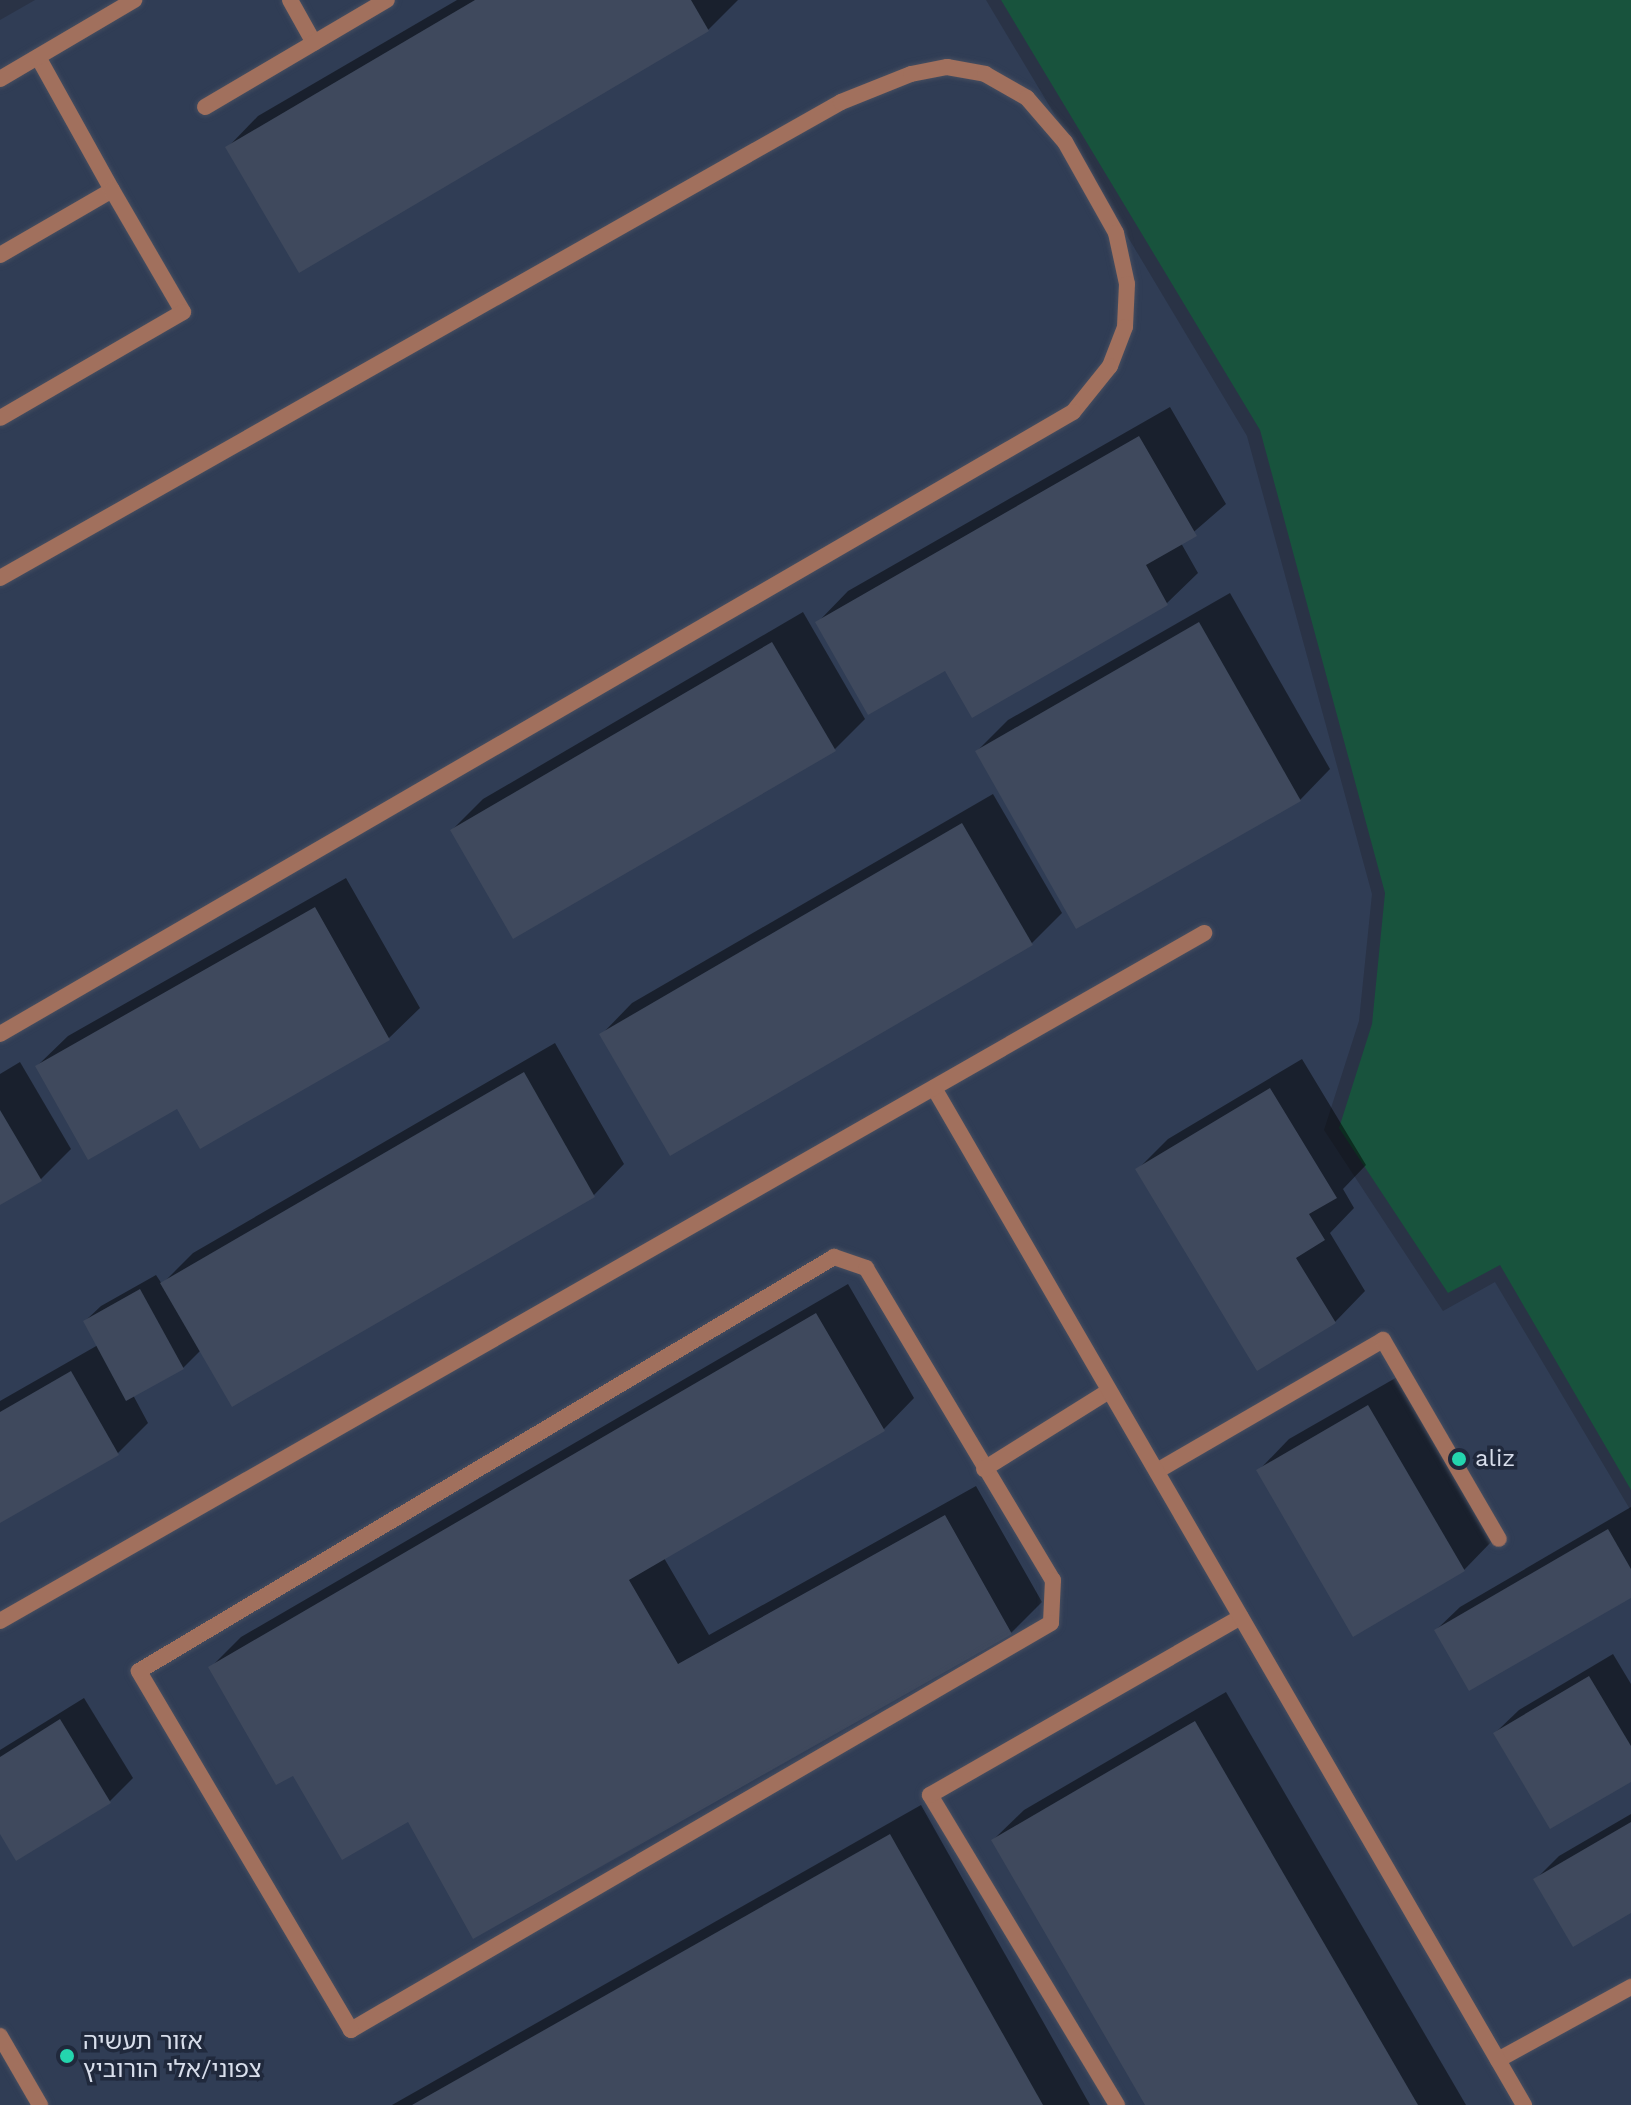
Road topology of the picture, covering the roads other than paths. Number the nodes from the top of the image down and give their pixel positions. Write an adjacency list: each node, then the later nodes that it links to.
1 (134, 0): 5 (street)
2 (290, 0): 4 (street)
3 (387, 0): 4 (street)
4 (314, 43): 7 (street)
5 (38, 57): 6 (street); 8 (street)
6 (0, 79)
7 (205, 107)
8 (112, 190): 9 (street); 10 (street)
9 (0, 255)
10 (0, 418)
11 (0, 578): 13 (street)
12 (1204, 933): 14 (street)
13 (0, 1034)
14 (934, 1088): 15 (street); 20 (street)
15 (1109, 1391): 16 (street); 17 (street)
16 (984, 1469): 16 (street)
17 (1157, 1471): 18 (street); 19 (street)
18 (1499, 1539)
19 (1241, 1617): 23 (street); 25 (street)
20 (0, 1621)
21 (1631, 1987): 23 (street)
22 (0, 2036): 24 (street)
23 (1498, 2060): 26 (street)
24 (40, 2105)
25 (1117, 2105)
26 (1524, 2105)

